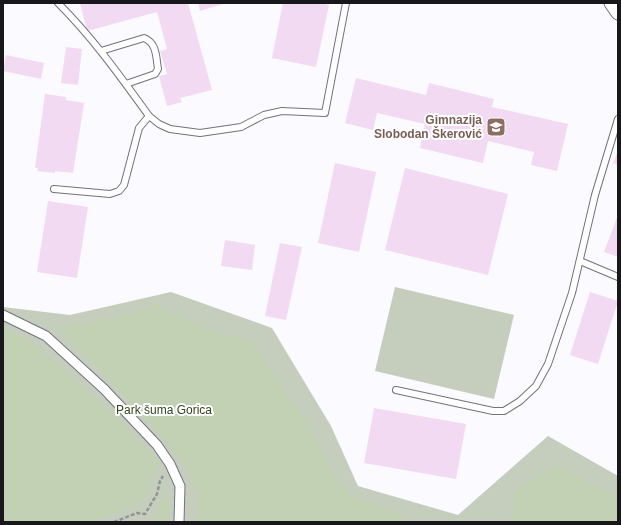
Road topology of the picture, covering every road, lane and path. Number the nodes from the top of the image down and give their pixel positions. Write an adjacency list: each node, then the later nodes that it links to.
1 (58, 3): 6 (lane)
2 (64, 3): 6 (lane)
3 (346, 3): 9 (lane)
4 (611, 3): 5 (street)
5 (618, 13)
6 (74, 20): 7 (lane)
7 (101, 51): 8 (lane); 8 (lane)
8 (126, 84): 9 (lane)
9 (149, 116): 11 (lane)
10 (618, 119): 12 (lane)
11 (54, 189)
12 (580, 261): 13 (lane); 15 (lane)
13 (618, 278)
14 (3, 315): 16 (street)
15 (396, 390)
16 (170, 464): 17 (path); 18 (street)
17 (114, 522)
18 (179, 522)

